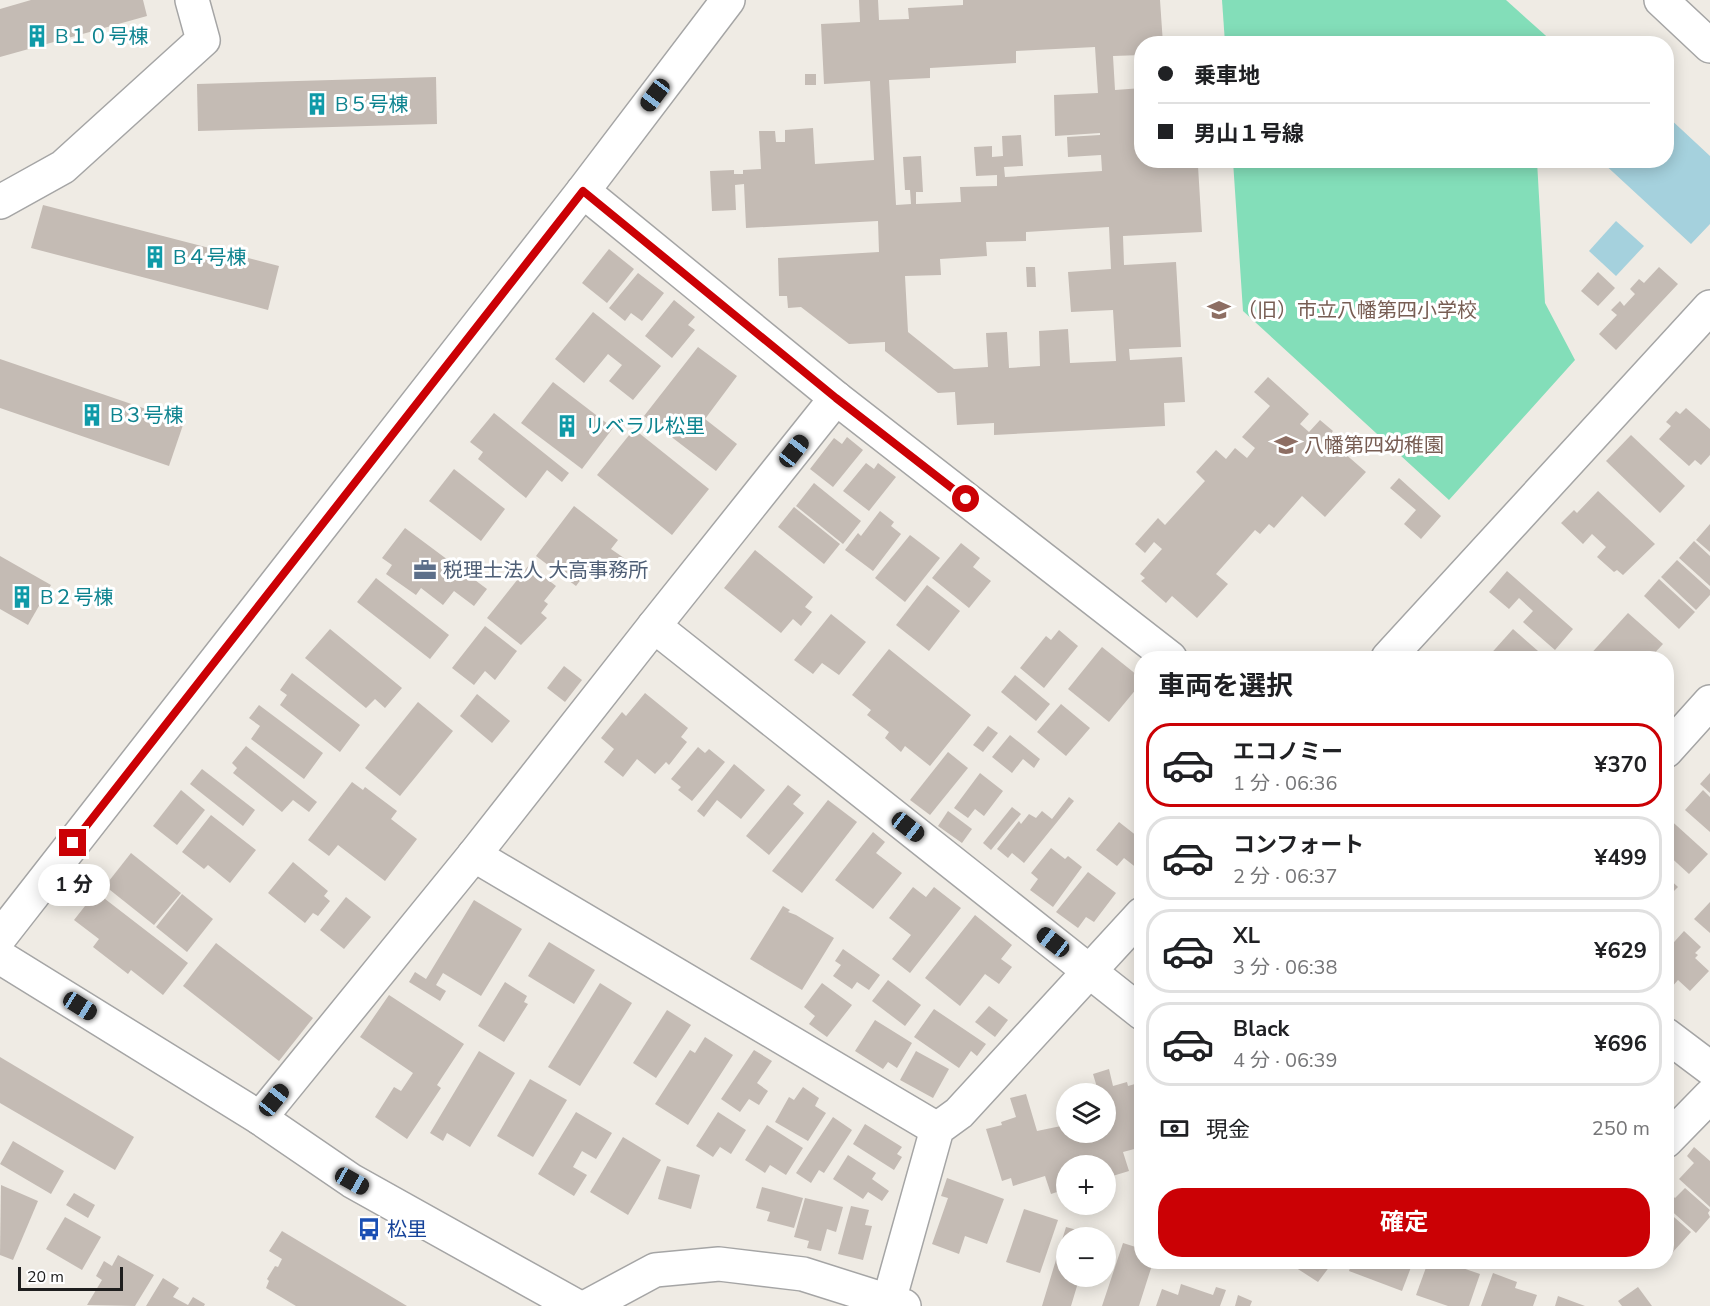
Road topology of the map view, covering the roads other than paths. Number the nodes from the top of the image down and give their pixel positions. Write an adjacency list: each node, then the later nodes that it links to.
1 (192, 0): 6 (street)
2 (728, 0): 5 (street)
3 (1672, 4): 4 (street)
4 (1710, 46)
5 (583, 191): 8 (street); 16 (street)
6 (0, 202)
7 (1710, 307): 11 (street)
8 (836, 398): 9 (street); 10 (street)
9 (654, 626): 14 (street); 18 (street)
10 (1161, 651)
11 (1394, 651)
12 (1710, 702): 13 (street)
13 (1674, 742)
14 (474, 855): 23 (street); 24 (street)
15 (1134, 923): 18 (street)
16 (0, 937)
17 (0, 957): 23 (street)
18 (1089, 971): 19 (street); 24 (street)
19 (1134, 1007)
20 (1674, 1041): 21 (street)
21 (1710, 1068)
22 (1710, 1096): 25 (street)
23 (260, 1118): 27 (street)
24 (937, 1129): 26 (street)
25 (1674, 1133)
26 (896, 1303): 28 (street)
27 (576, 1306)
28 (588, 1306)

